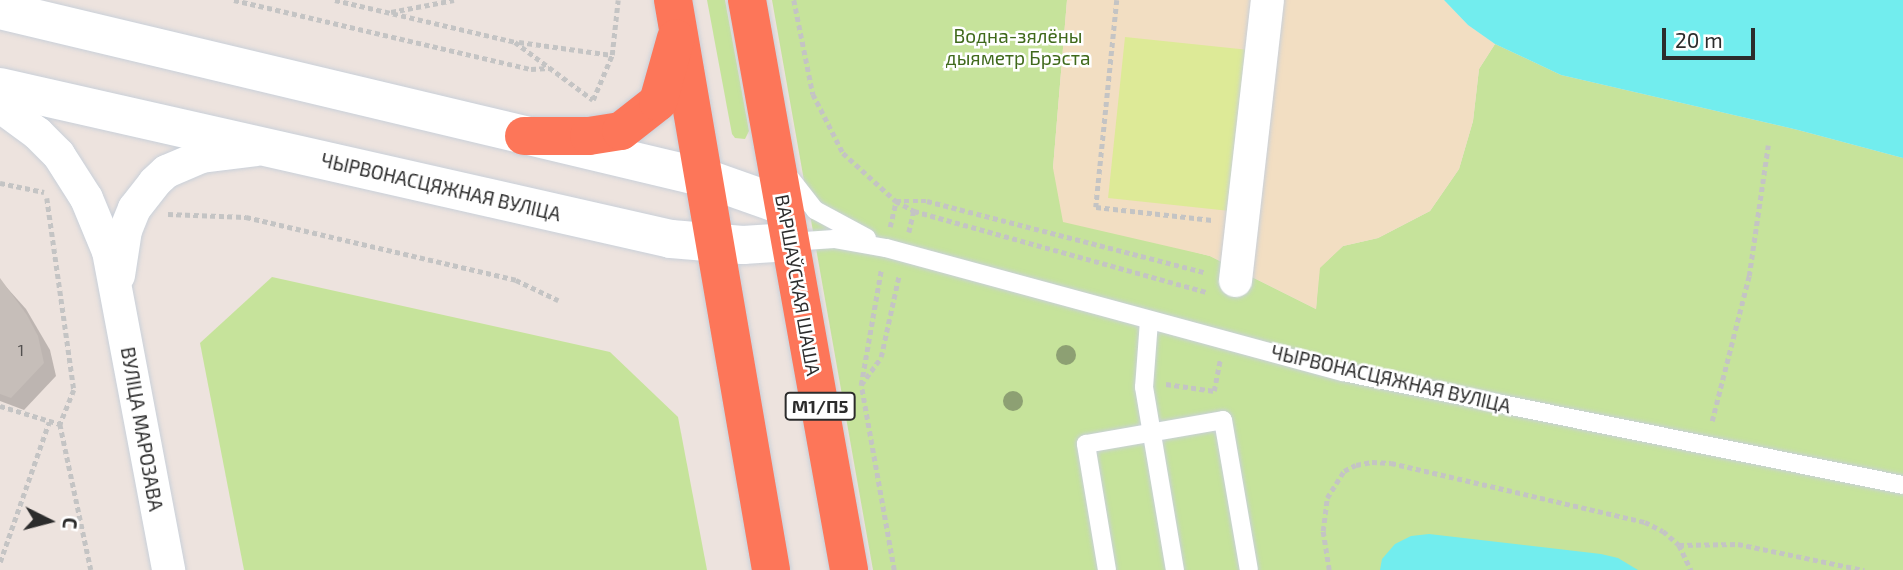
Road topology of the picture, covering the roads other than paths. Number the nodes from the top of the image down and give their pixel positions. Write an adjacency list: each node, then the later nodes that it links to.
1 (747, 0): 8 (highway, ВАРШАЎСКАЯ ШАША / М1/П5)
2 (1267, 0): 15 (street)
3 (0, 10): 7 (main road, ЧЫРВОНАСЦЯЖНАЯ ВУЛІЦА)
4 (676, 15): 7 (highway); 10 (highway)
5 (0, 87): 9 (main road, ЧЫРВОНАСЦЯЖНАЯ ВУЛІЦА)
6 (0, 106): 14 (street, ВУЛІЦА МАРОЗАВА)
7 (524, 136): 10 (main road, ЧЫРВОНАСЦЯЖНАЯ ВУЛІЦА)
8 (773, 147): 11 (highway, ВАРШАЎСКАЯ ШАША / М1/П5); 13 (lane, ЧЫРВОНАСЦЯЖНАЯ ВУЛІЦА)
9 (269, 148): 12 (main road, ЧЫРВОНАСЦЯЖНАЯ ВУЛІЦА); 14 (street, ВУЛІЦА МАРОЗАВА)
10 (705, 178): 11 (main road, ЧЫРВОНАСЦЯЖНАЯ ВУЛІЦА); 12 (highway)
11 (787, 224): 12 (main road, ЧЫРВОНАСЦЯЖНАЯ ВУЛІЦА); 13 (lane, ЧЫРВОНАСЦЯЖНАЯ ВУЛІЦА); 21 (highway, ВАРШАЎСКАЯ ШАША / М1/П5)
12 (716, 244): 20 (highway)
13 (886, 247): 16 (lane, ЧЫРВОНАСЦЯЖНАЯ ВУЛІЦА)
14 (117, 288): 19 (street, ВУЛІЦА МАРОЗАВА)
15 (1233, 290)
16 (1149, 321): 17 (lane); 18 (lane, ЧЫРВОНАСЦЯЖНАЯ ВУЛІЦА)
17 (1151, 432): 22 (lane); 23 (lane); 24 (lane)
18 (1903, 485)
19 (168, 570)
20 (771, 570)
21 (849, 570)
22 (1107, 570)
23 (1175, 570)
24 (1249, 570)

